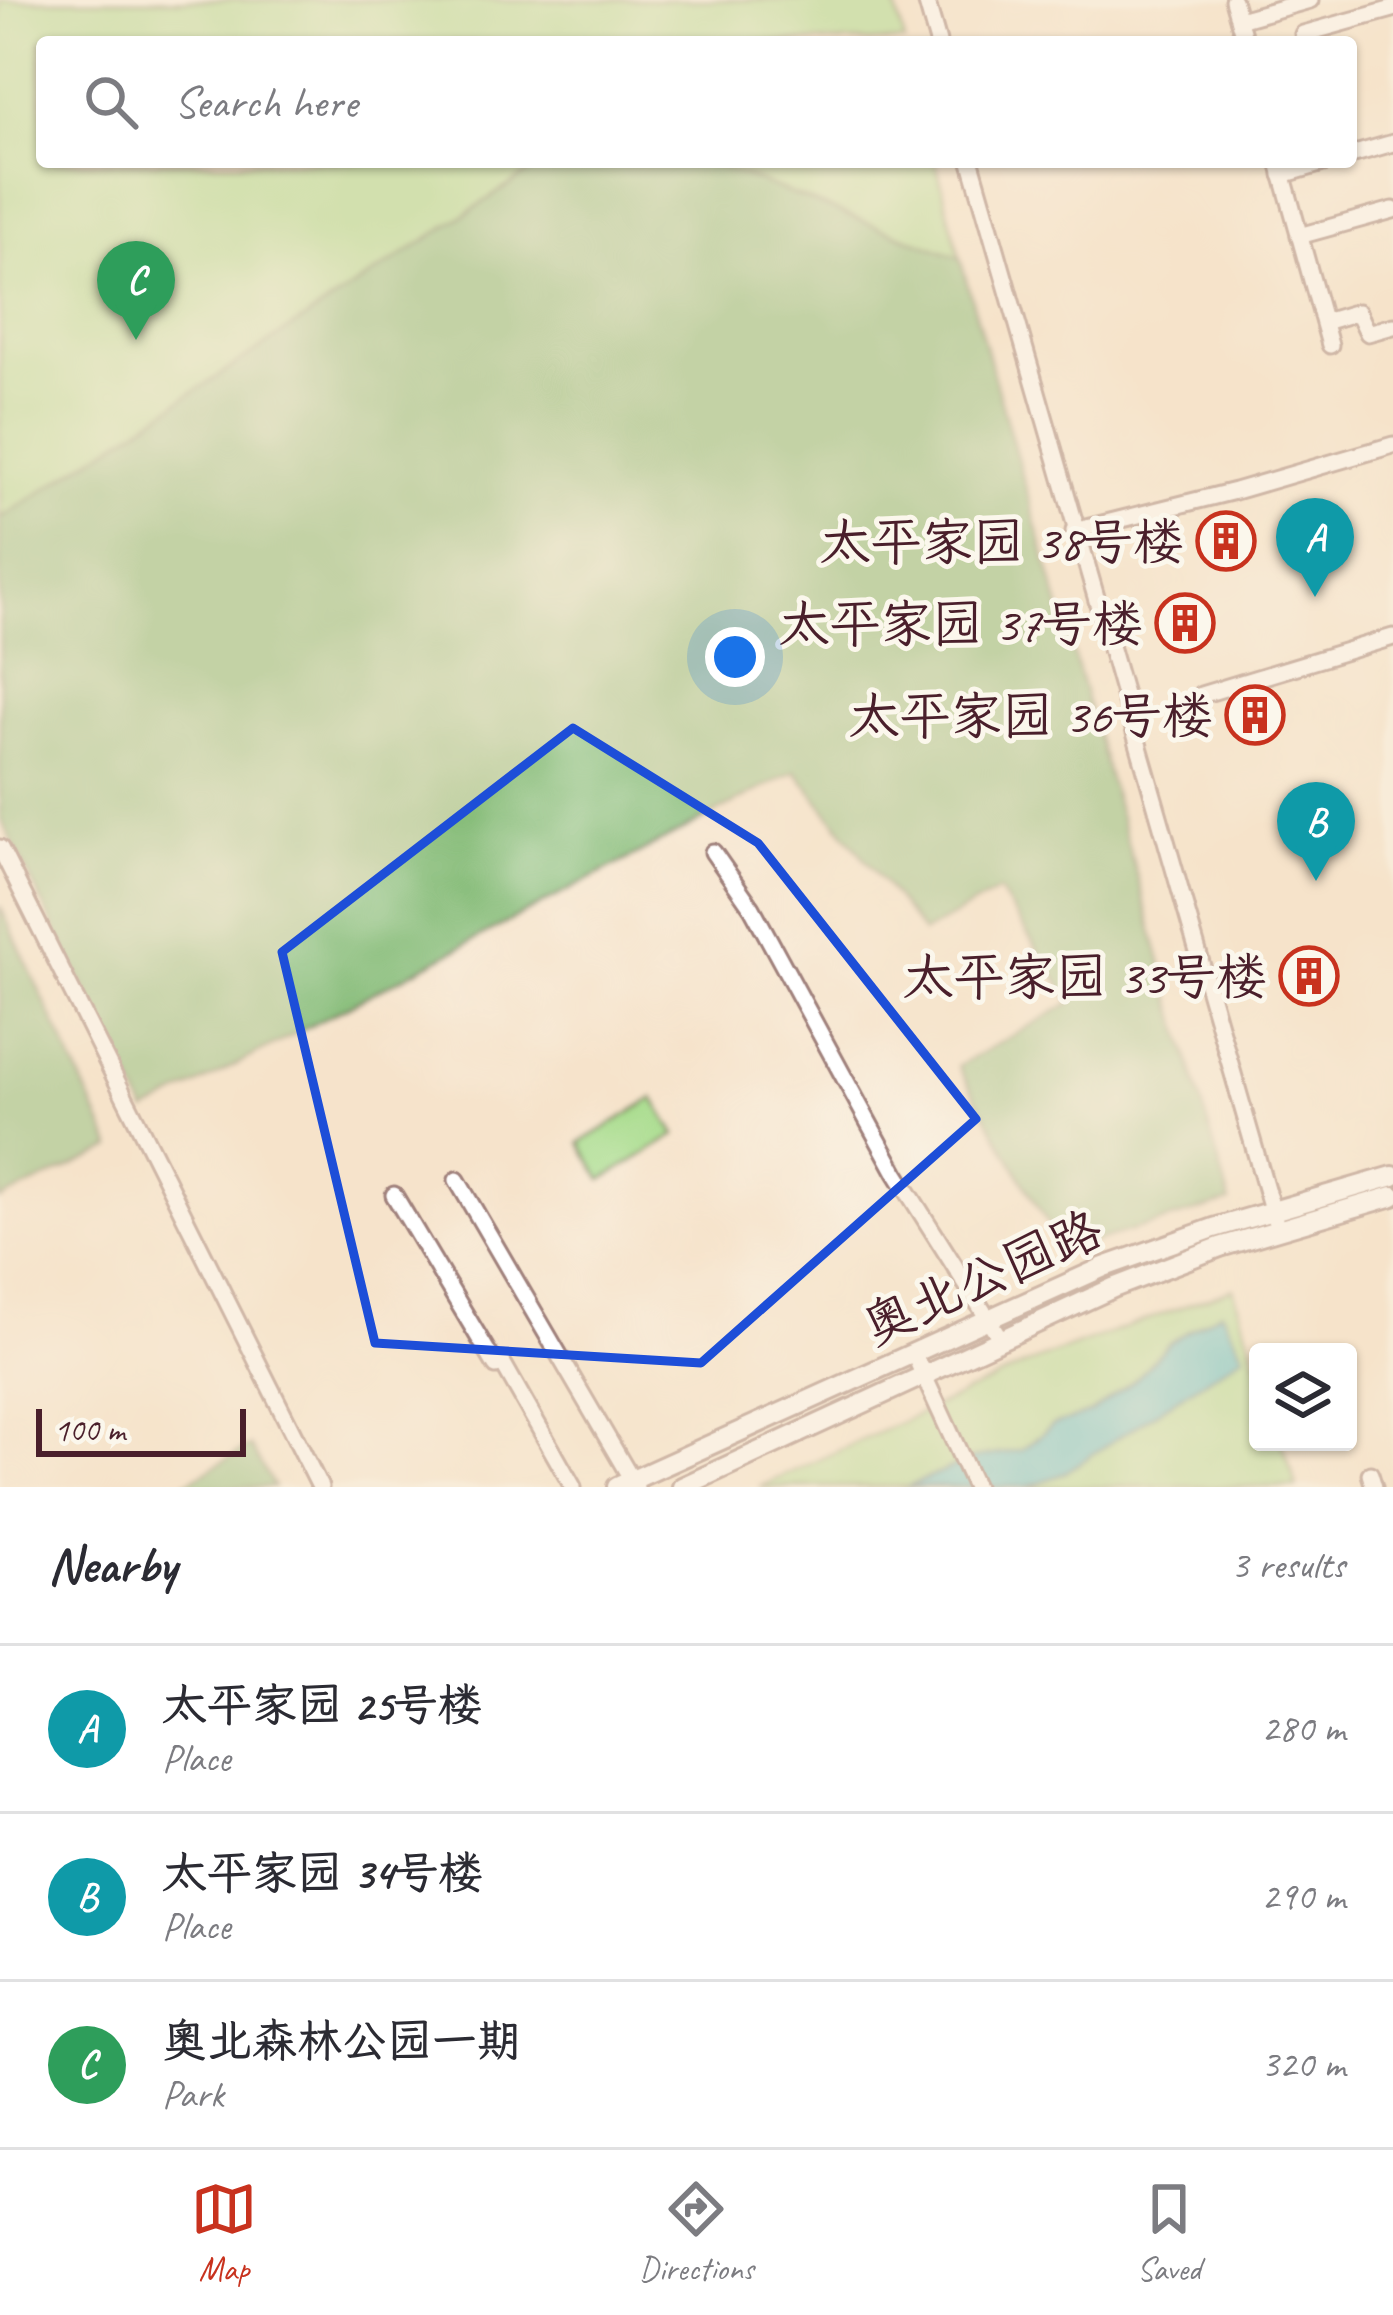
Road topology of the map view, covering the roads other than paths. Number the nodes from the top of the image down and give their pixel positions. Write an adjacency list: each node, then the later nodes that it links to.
1 (926, 0): 6 (street)
2 (1233, 0): 5 (street)
3 (1310, 0): 5 (street)
4 (1393, 9): 8 (street)
5 (1239, 20): 7 (street)
6 (936, 36)
7 (1243, 36)
8 (1304, 36)
9 (1393, 143): 10 (street)
10 (1357, 153)
11 (973, 168): 19 (street)
12 (1281, 168): 14 (street)
13 (1393, 210): 14 (street)
14 (1299, 236): 15 (street)
15 (1324, 322): 16 (street); 17 (street)
16 (1393, 326)
17 (1330, 345)
18 (1393, 445): 19 (street)
19 (1074, 531): 28 (street)
20 (1393, 637): 21 (street)
21 (1201, 695)
22 (0, 848): 34 (street)
23 (713, 852): 29 (street)
24 (1393, 1176): 28 (main road, 奥北公园路)
25 (457, 1180): 33 (street)
26 (394, 1195): 35 (street)
27 (1393, 1196): 28 (main road)
28 (1275, 1219): 29 (main road, 奥北公园路); 30 (main road)
29 (987, 1318): 30 (street); 31 (main road, 奥北公园路)
30 (1000, 1339): 32 (main road)
31 (913, 1352): 32 (street); 33 (main road, 奥北公园路)
32 (923, 1374): 36 (main road); 37 (street)
33 (628, 1485)
34 (320, 1487)
35 (573, 1487)
36 (682, 1487)
37 (975, 1487)

